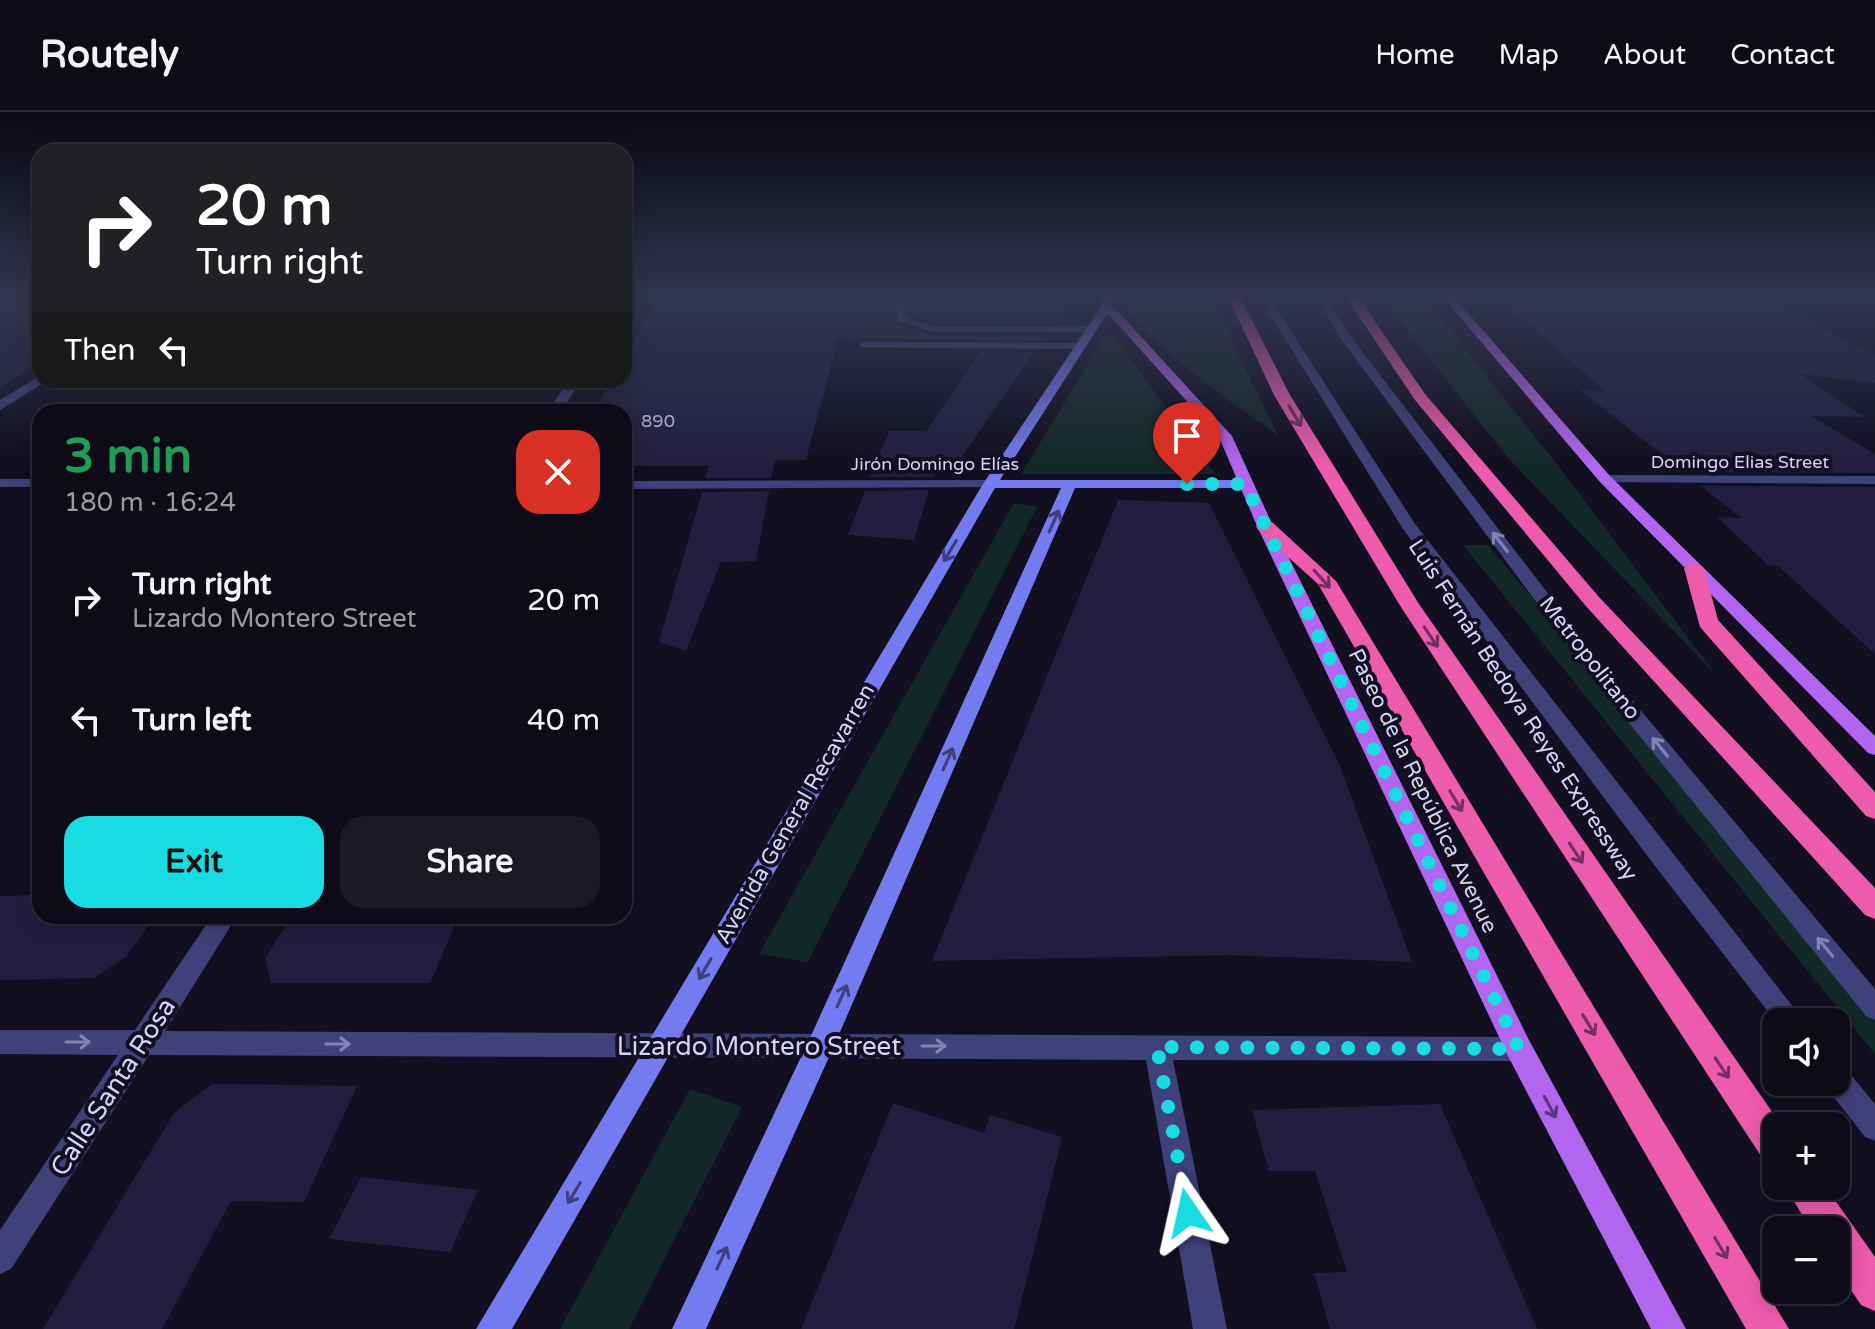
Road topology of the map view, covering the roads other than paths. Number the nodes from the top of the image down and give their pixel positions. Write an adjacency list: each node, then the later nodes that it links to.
1 (1076, 354): 14 (street, Avenida General Recavarren)
2 (1153, 354): 16 (main road, Paseo de la República Avenue)
3 (1262, 354): 33 (highway, Luis Fernán Bedoya Reyes Expressway, one-way to 33)
4 (1300, 354): 24 (street)
5 (1358, 354): 25 (street, Metropolitano, one-way to 5)
6 (1391, 354): 22 (highway)
7 (1497, 354): 10 (main road)
8 (32, 386): 9 (street)
9 (0, 406)
10 (1605, 479): 11 (street, Domingo Elias Street); 19 (main road)
11 (1875, 480)
12 (0, 483): 13 (street)
13 (32, 483)
14 (990, 484): 15 (street, Jirón Domingo Elías); 17 (street, Jirón Domingo Elías); 28 (street, Avenida General Recavarren, one-way to 28)
15 (1070, 484): 16 (street, Jirón Domingo Elías); 29 (street, one-way to 15)
16 (1245, 484): 18 (main road, Paseo de la República Avenue)
17 (632, 485)
18 (1265, 526): 31 (main road, Paseo de la República Avenue); 42 (highway, one-way to 42)
19 (1694, 568): 20 (main road); 21 (highway)
20 (1875, 748)
21 (1875, 809)
22 (1875, 907)
23 (220, 924): 27 (street, Calle Santa Rosa)
24 (1781, 1008)
25 (1875, 1008)
26 (0, 1042): 27 (street, Lizardo Montero Street, one-way to 27)
27 (143, 1043): 28 (street, Lizardo Montero Street, one-way to 28); 36 (street, Calle Santa Rosa)
28 (661, 1045): 29 (street, Lizardo Montero Street); 38 (street, Avenida General Recavarren, one-way to 38)
29 (820, 1046): 30 (street, Lizardo Montero Street, one-way to 30); 39 (street, one-way to 29)
30 (1157, 1047): 31 (street, Lizardo Montero Street); 40 (street)
31 (1519, 1049): 41 (main road, Paseo de la República Avenue, one-way to 41)
32 (1850, 1096): 34 (street)
33 (1762, 1126)
34 (1875, 1127)
35 (1850, 1255): 37 (highway)
36 (0, 1258)
37 (1875, 1291)
38 (493, 1329)
39 (689, 1329)
40 (1210, 1329)
41 (1669, 1329)
42 (1769, 1329)

